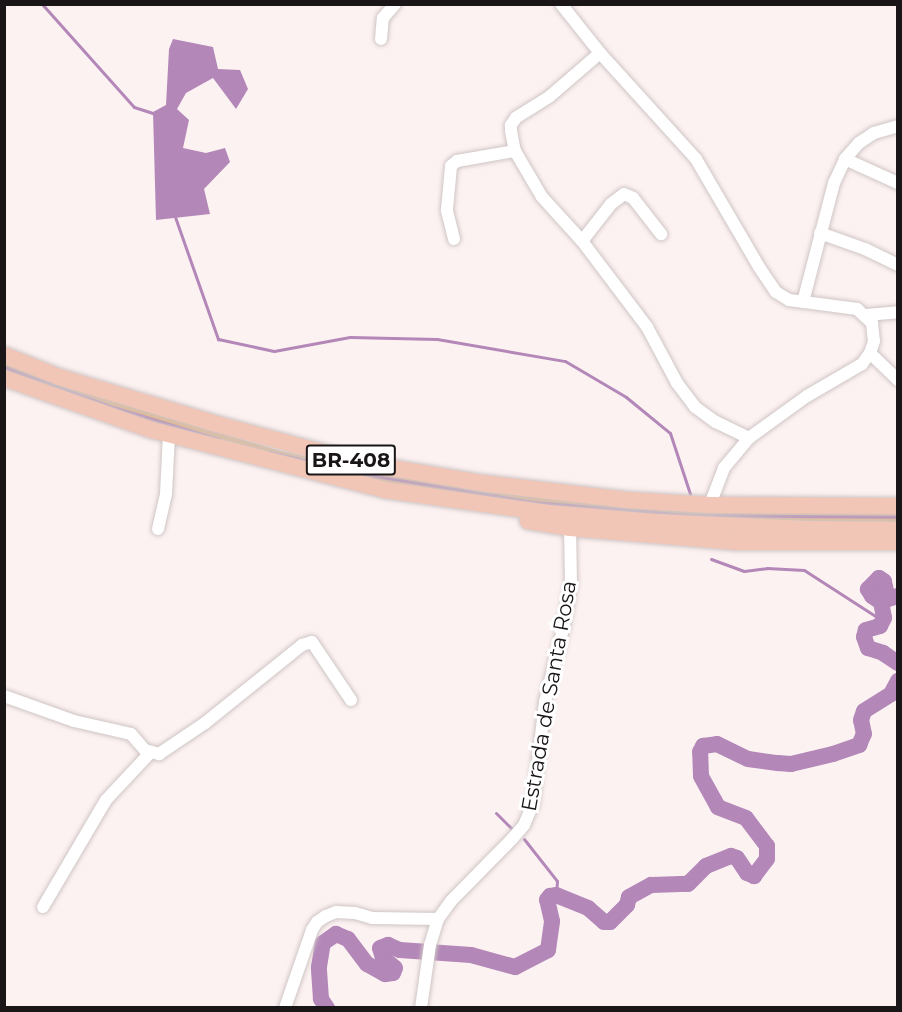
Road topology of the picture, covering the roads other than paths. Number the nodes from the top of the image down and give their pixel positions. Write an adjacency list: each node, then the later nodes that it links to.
1 (395, 4): 3 (street)
2 (561, 4): 4 (street)
3 (381, 39)
4 (600, 53): 6 (street); 14 (street)
5 (897, 126): 7 (street)
6 (515, 151): 11 (street); 12 (street)
7 (845, 159): 8 (street); 9 (street)
8 (897, 183)
9 (820, 233): 13 (street); 14 (street)
10 (661, 234): 12 (street)
11 (454, 239)
12 (582, 241): 22 (street)
13 (897, 265)
14 (803, 302): 16 (street)
15 (897, 312): 16 (street)
16 (867, 315): 17 (street)
17 (870, 353): 20 (street); 22 (street)
18 (4, 355): 24 (highway, BR-408)
19 (4, 378): 21 (highway, BR-408)
20 (897, 380)
21 (169, 435): 23 (highway, BR-408); 27 (street)
22 (749, 438): 24 (street)
23 (262, 460): 26 (highway); 28 (highway, BR-408)
24 (710, 505): 25 (highway, BR-408)
25 (897, 506)
26 (570, 528): 29 (highway); 34 (street, Estrada de Santa Rosa)
27 (158, 529)
28 (897, 530)
29 (897, 543)
30 (4, 696): 32 (street)
31 (351, 700): 32 (street)
32 (150, 753): 33 (street)
33 (43, 907)
34 (438, 919): 35 (street); 36 (street, Estrada de Santa Rosa)
35 (285, 1008)
36 (421, 1008)

